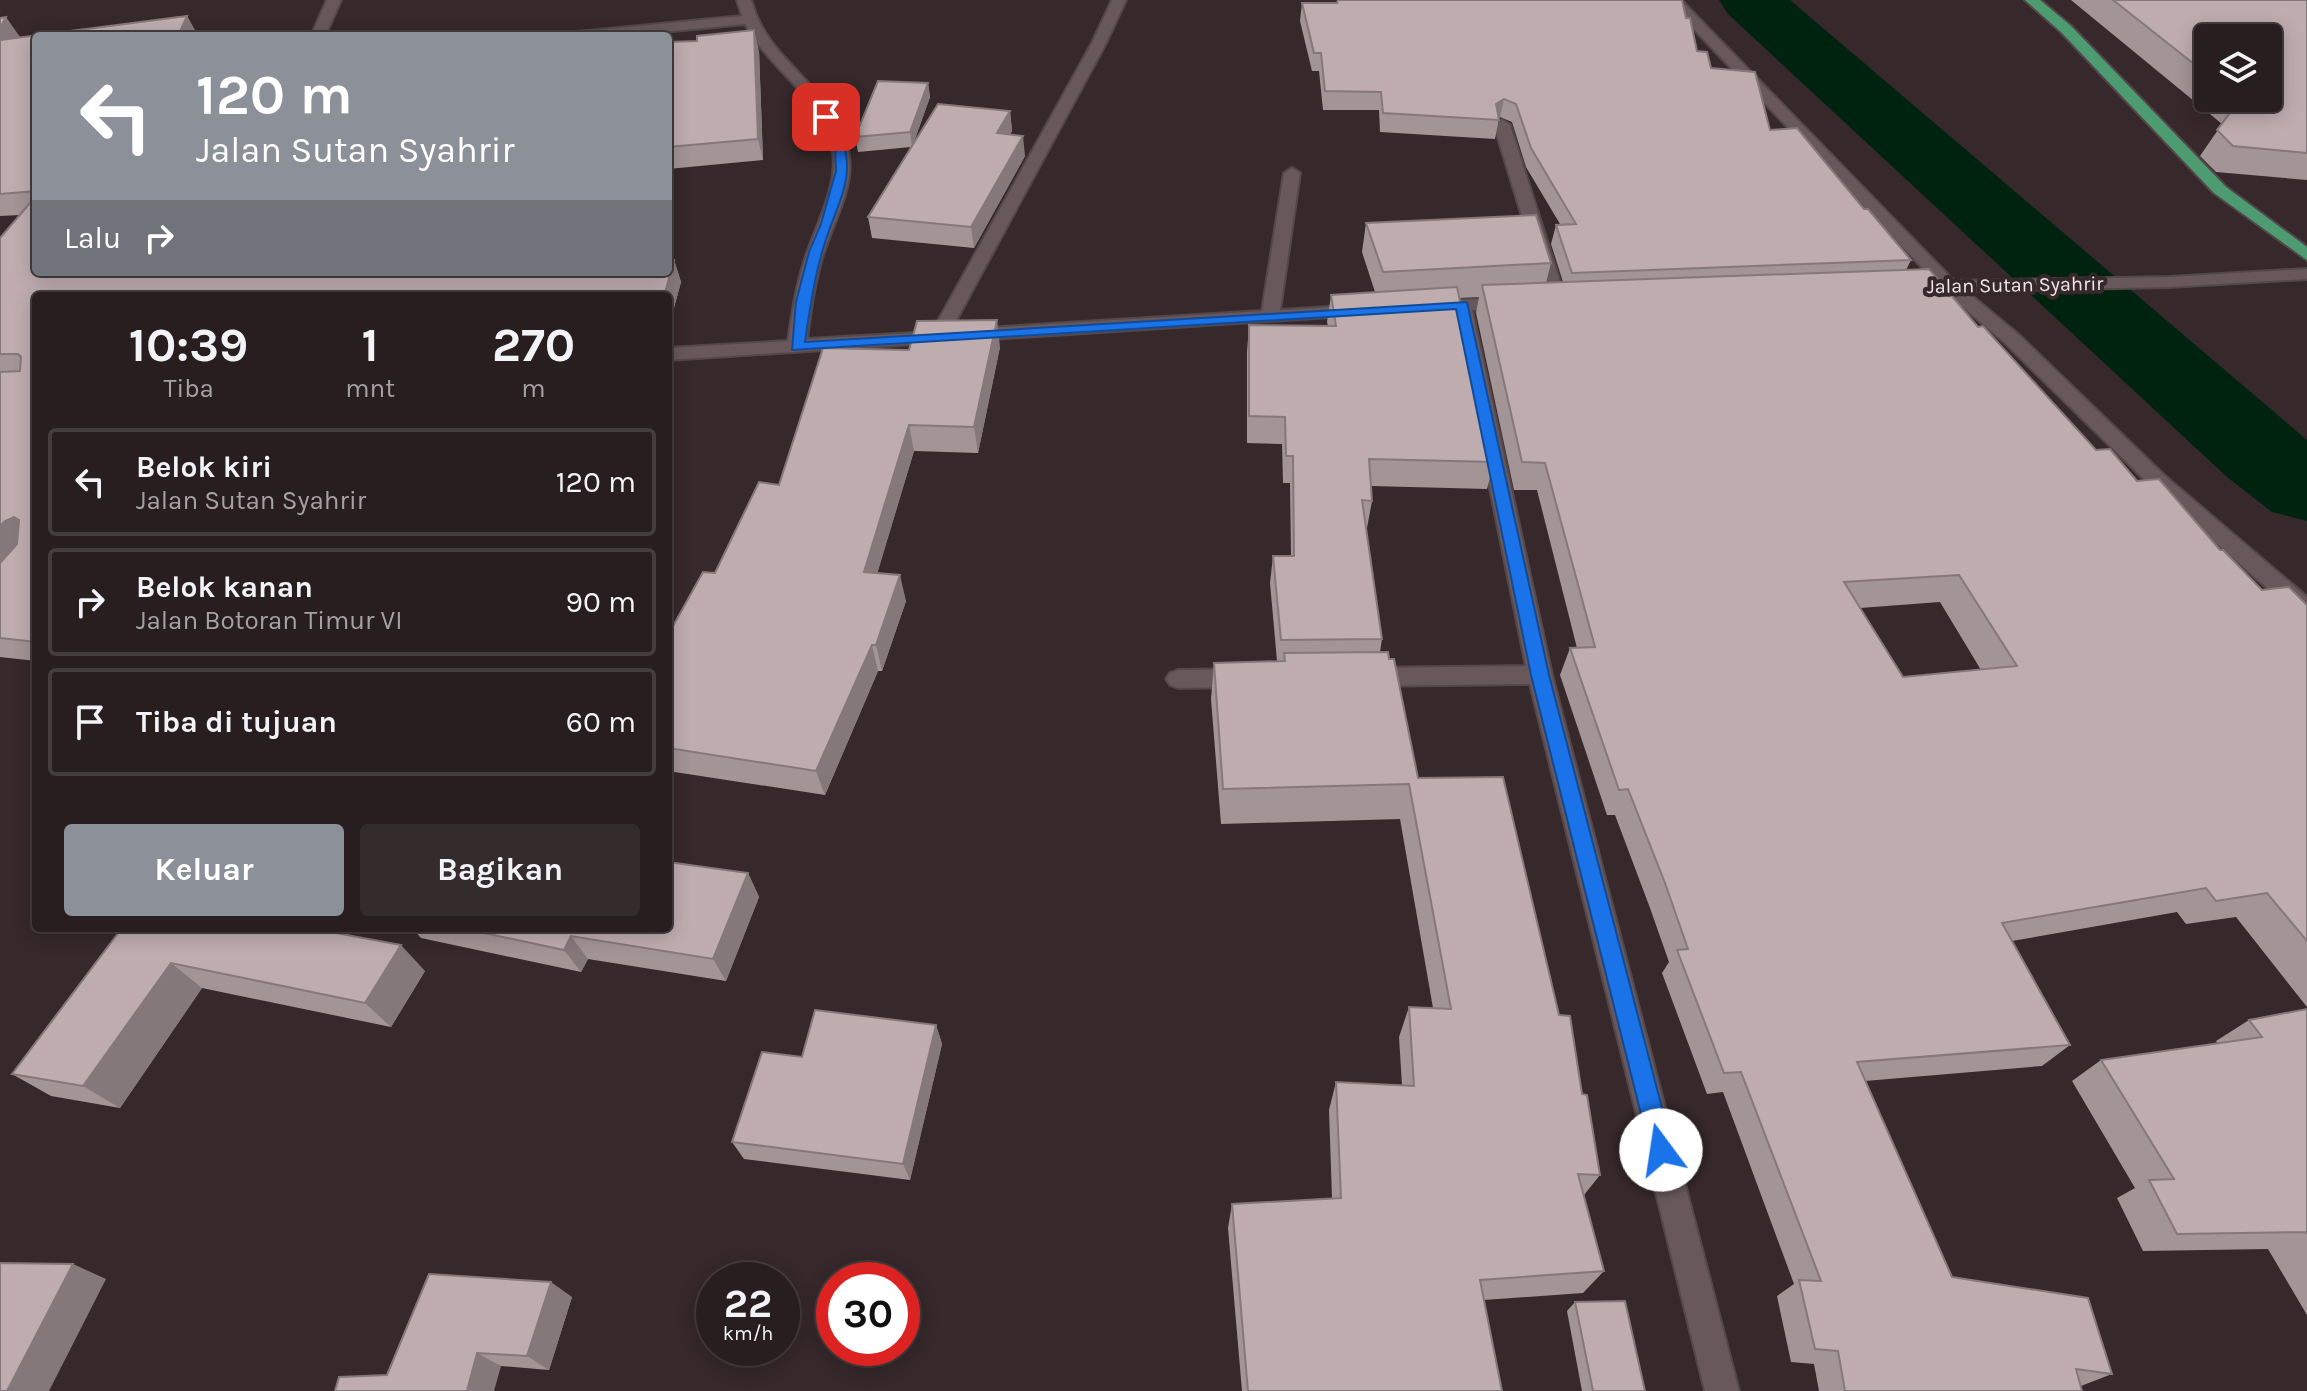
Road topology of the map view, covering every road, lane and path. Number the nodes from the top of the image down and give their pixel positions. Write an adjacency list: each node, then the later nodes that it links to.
1 (334, 0): 7 (street)
2 (744, 0): 6 (street)
3 (1119, 0): 19 (street)
4 (1673, 0): 13 (street)
5 (2032, 0): 11 (main road)
6 (747, 20): 8 (street); 20 (street)
7 (320, 32)
8 (620, 32)
9 (1502, 125): 15 (street)
10 (1292, 173): 18 (street)
11 (2307, 255)
12 (2307, 274): 13 (street, Jalan Sutan Syahrir)
13 (1958, 286): 14 (street, Jalan Sutan Syahrir); 22 (street)
14 (1902, 288)
15 (1462, 305): 16 (street); 23 (street)
16 (1418, 307)
17 (1373, 309): 18 (street)
18 (1270, 315): 19 (street)
19 (938, 338): 20 (street)
20 (797, 347): 21 (street)
21 (672, 354)
22 (2307, 610)
23 (1540, 675): 24 (street); 27 (street)
24 (1351, 677)
25 (1272, 678): 26 (street)
26 (1178, 679)
27 (1722, 1391)

